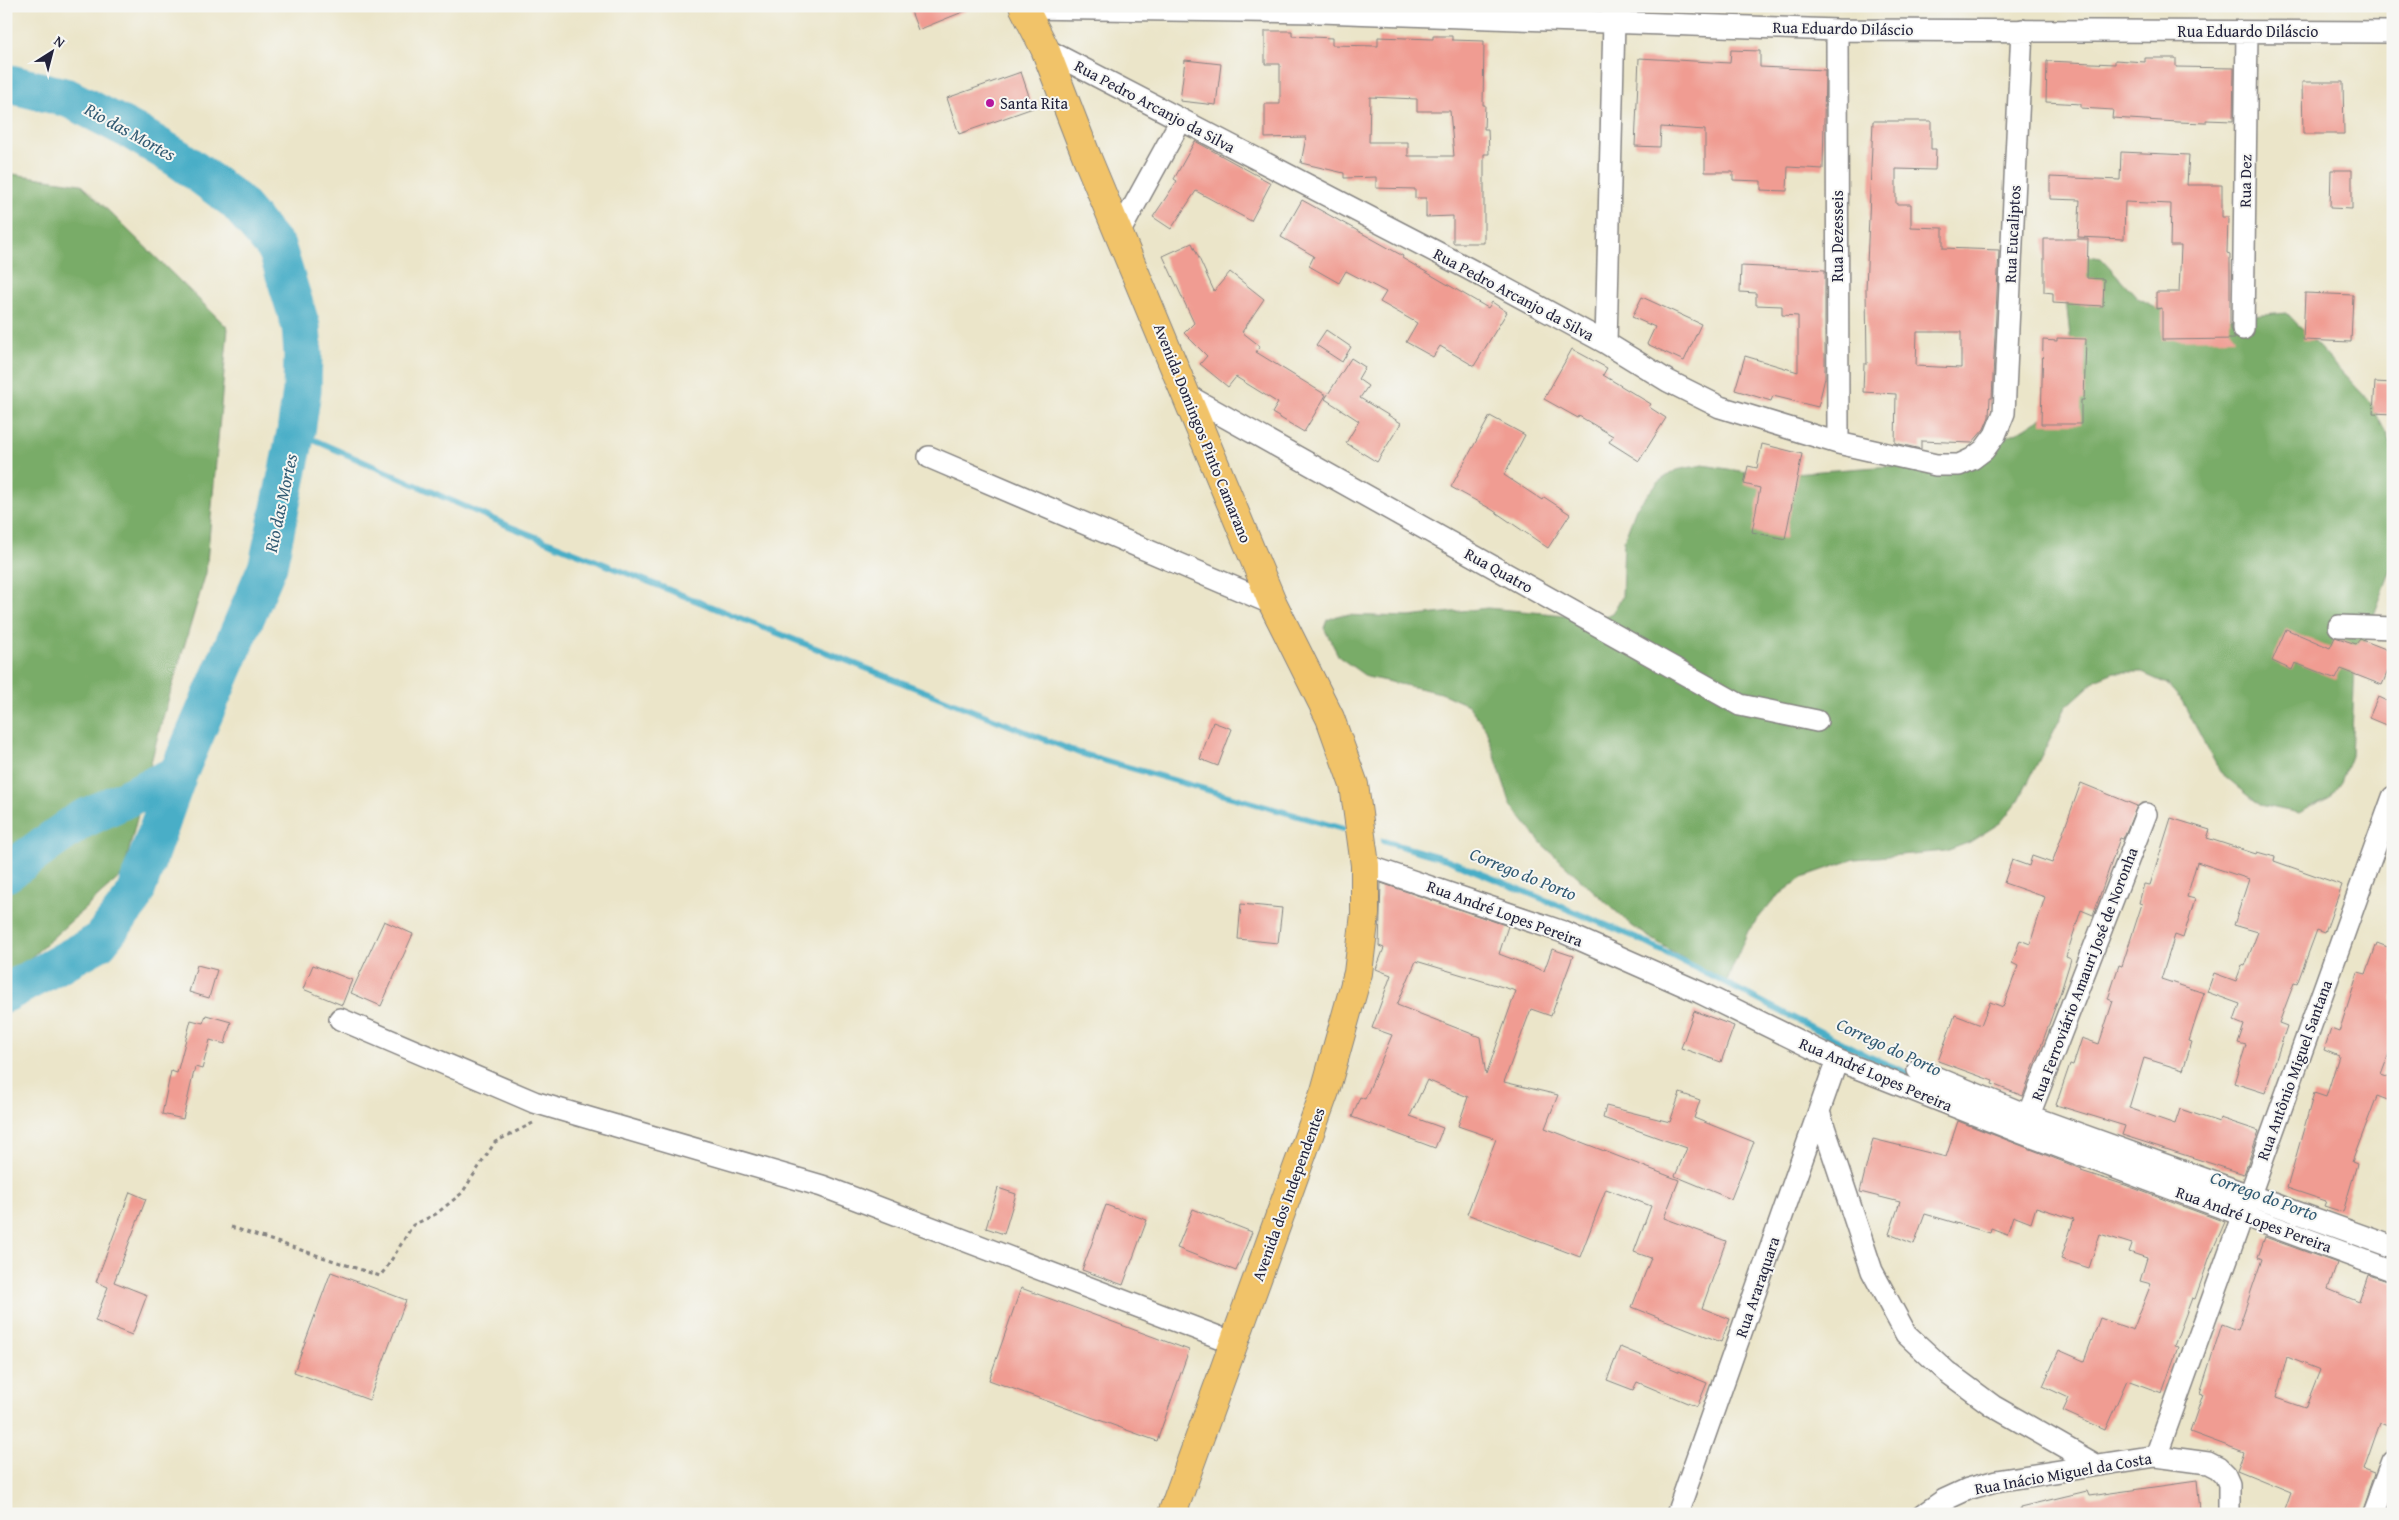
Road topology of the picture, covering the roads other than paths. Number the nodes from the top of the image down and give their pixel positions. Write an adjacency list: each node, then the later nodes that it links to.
1 (1023, 7): 3 (street, Rua Eduardo Diláscio); 8 (main road, Avenida Domingos Pinto Camarano)
2 (1728, 16): 3 (street, Rua Eduardo Diláscio); 4 (street, Rua Eduardo Diláscio)
3 (1614, 21): 12 (street)
4 (1837, 30): 5 (street, Rua Eduardo Diláscio); 15 (street, Rua Dezesseis)
5 (2022, 30): 6 (street, Rua Eduardo Diláscio); 14 (street, Rua Eucaliptos)
6 (2247, 32): 7 (street, Rua Eduardo Diláscio); 11 (street, Rua Dez)
7 (2393, 32)
8 (1045, 49): 9 (street, Rua Pedro Arcanjo da Silva); 10 (main road, Avenida Domingos Pinto Camarano)
9 (1180, 120): 10 (street); 12 (street, Rua Pedro Arcanjo da Silva)
10 (1119, 233): 13 (main road, Avenida Domingos Pinto Camarano)
11 (2243, 329)
12 (1606, 343): 15 (street, Rua Pedro Arcanjo da Silva)
13 (1188, 396): 17 (main road, Avenida Domingos Pinto Camarano); 20 (street, Rua Quatro)
14 (1995, 435): 15 (street, Rua Pedro Arcanjo da Silva)
15 (1838, 443)
16 (929, 457): 17 (street)
17 (1273, 604): 23 (main road, Avenida Domingos Pinto Camarano)
18 (2339, 626): 19 (street)
19 (2393, 628)
20 (1817, 721)
21 (2393, 797): 29 (street, Rua Antônio Miguel Santana)
22 (2146, 814): 28 (street, Rua Ferroviário Amauri José de Noronha)
23 (1366, 865): 25 (street, Rua André Lopes Pereira); 32 (main road, Avenida dos Independentes)
24 (340, 1019): 32 (street)
25 (1837, 1060): 27 (street, Rua Araraquara); 28 (street, Rua André Lopes Pereira)
26 (1918, 1070): 28 (street, Rua André Lopes Pereira)
27 (1819, 1112): 35 (street); 37 (street, Rua Araraquara)
28 (2025, 1124): 29 (street, Rua André Lopes Pereira)
29 (2245, 1205): 30 (street, Rua André Lopes Pereira); 31 (street, Rua André Lopes Pereira); 33 (street, Rua Antônio Miguel Santana)
30 (2393, 1247)
31 (2393, 1271)
32 (1234, 1343): 36 (main road, Avenida dos Independentes)
33 (2156, 1456): 35 (street, Rua Inácio Miguel da Costa); 39 (street, Rua Inácio Miguel da Costa)
34 (2393, 1461): 40 (street)
35 (2096, 1465): 38 (street, Rua Inácio Miguel da Costa)
36 (1172, 1514)
37 (1677, 1514)
38 (1924, 1514)
39 (2229, 1514)
40 (2373, 1514)

